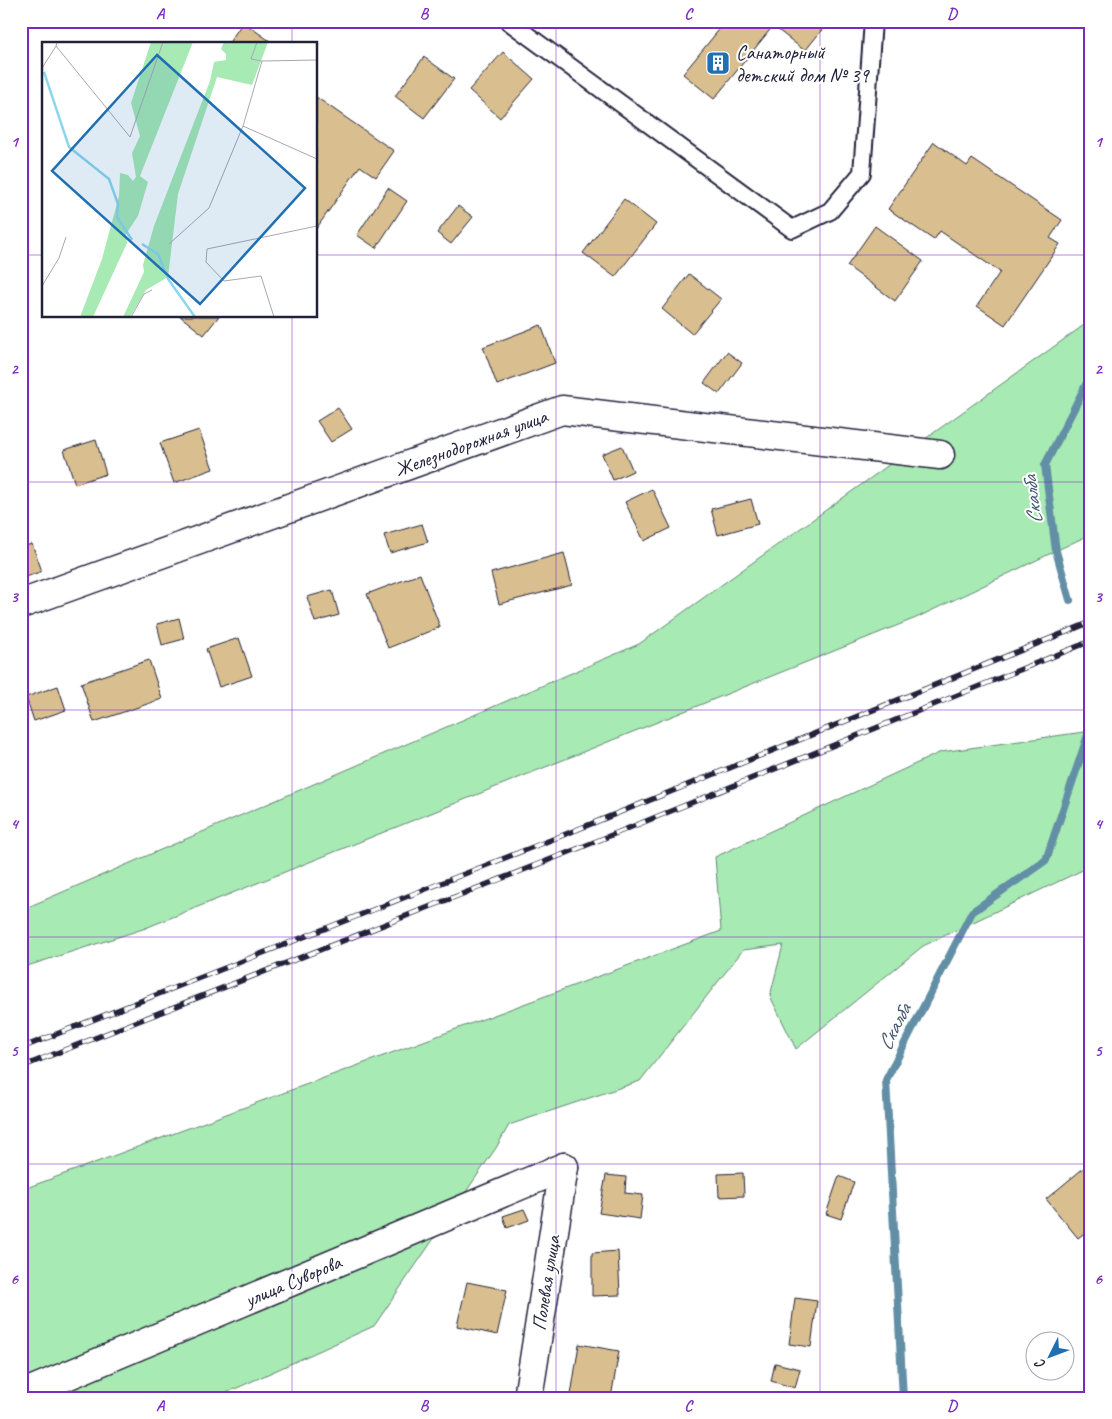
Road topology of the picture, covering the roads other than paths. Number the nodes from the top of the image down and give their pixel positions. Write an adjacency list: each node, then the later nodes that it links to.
1 (508, 21): 2 (lane)
2 (873, 21)
3 (940, 455): 4 (street, Железнодорожная улица)
4 (21, 604)
5 (564, 1167): 6 (street, улица Суворова); 7 (street, Полевая улица)
6 (21, 1395)
7 (528, 1398)

